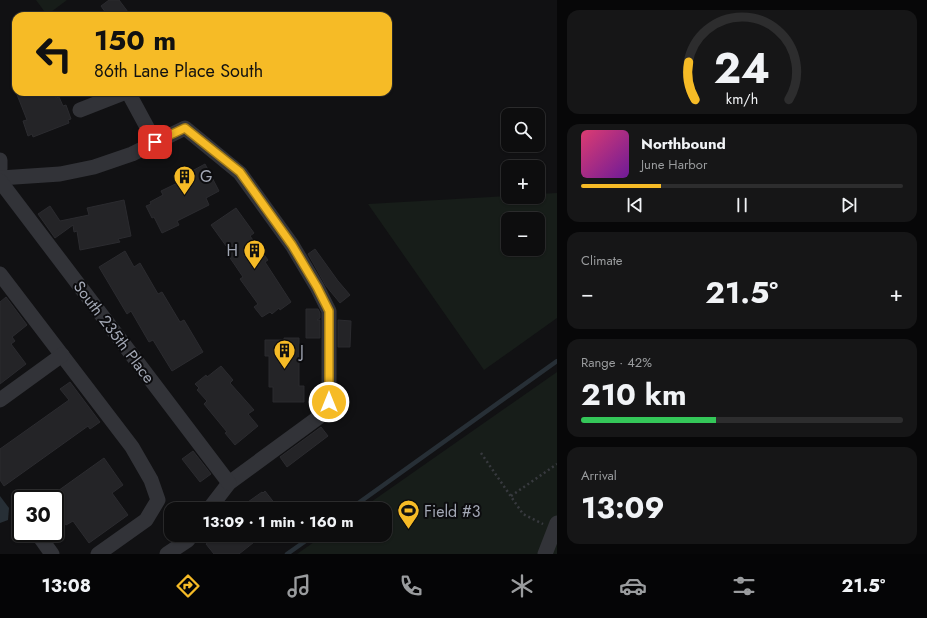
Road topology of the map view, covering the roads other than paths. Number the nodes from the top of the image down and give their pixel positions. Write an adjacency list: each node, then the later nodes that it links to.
1 (117, 96): 3 (street)
2 (129, 96): 4 (street)
3 (80, 110)
4 (155, 142): 7 (street); 11 (street)
5 (0, 160): 6 (street)
6 (0, 169)
7 (0, 180): 11 (street, South 235th Place)
8 (0, 274): 9 (street)
9 (62, 355): 10 (street); 17 (street)
10 (0, 400)
11 (229, 483): 12 (street)
12 (214, 502)
13 (555, 526): 19 (street)
14 (43, 542): 16 (street)
15 (185, 542): 18 (street)
16 (52, 554)
17 (98, 554)
18 (167, 554)
19 (544, 554)

